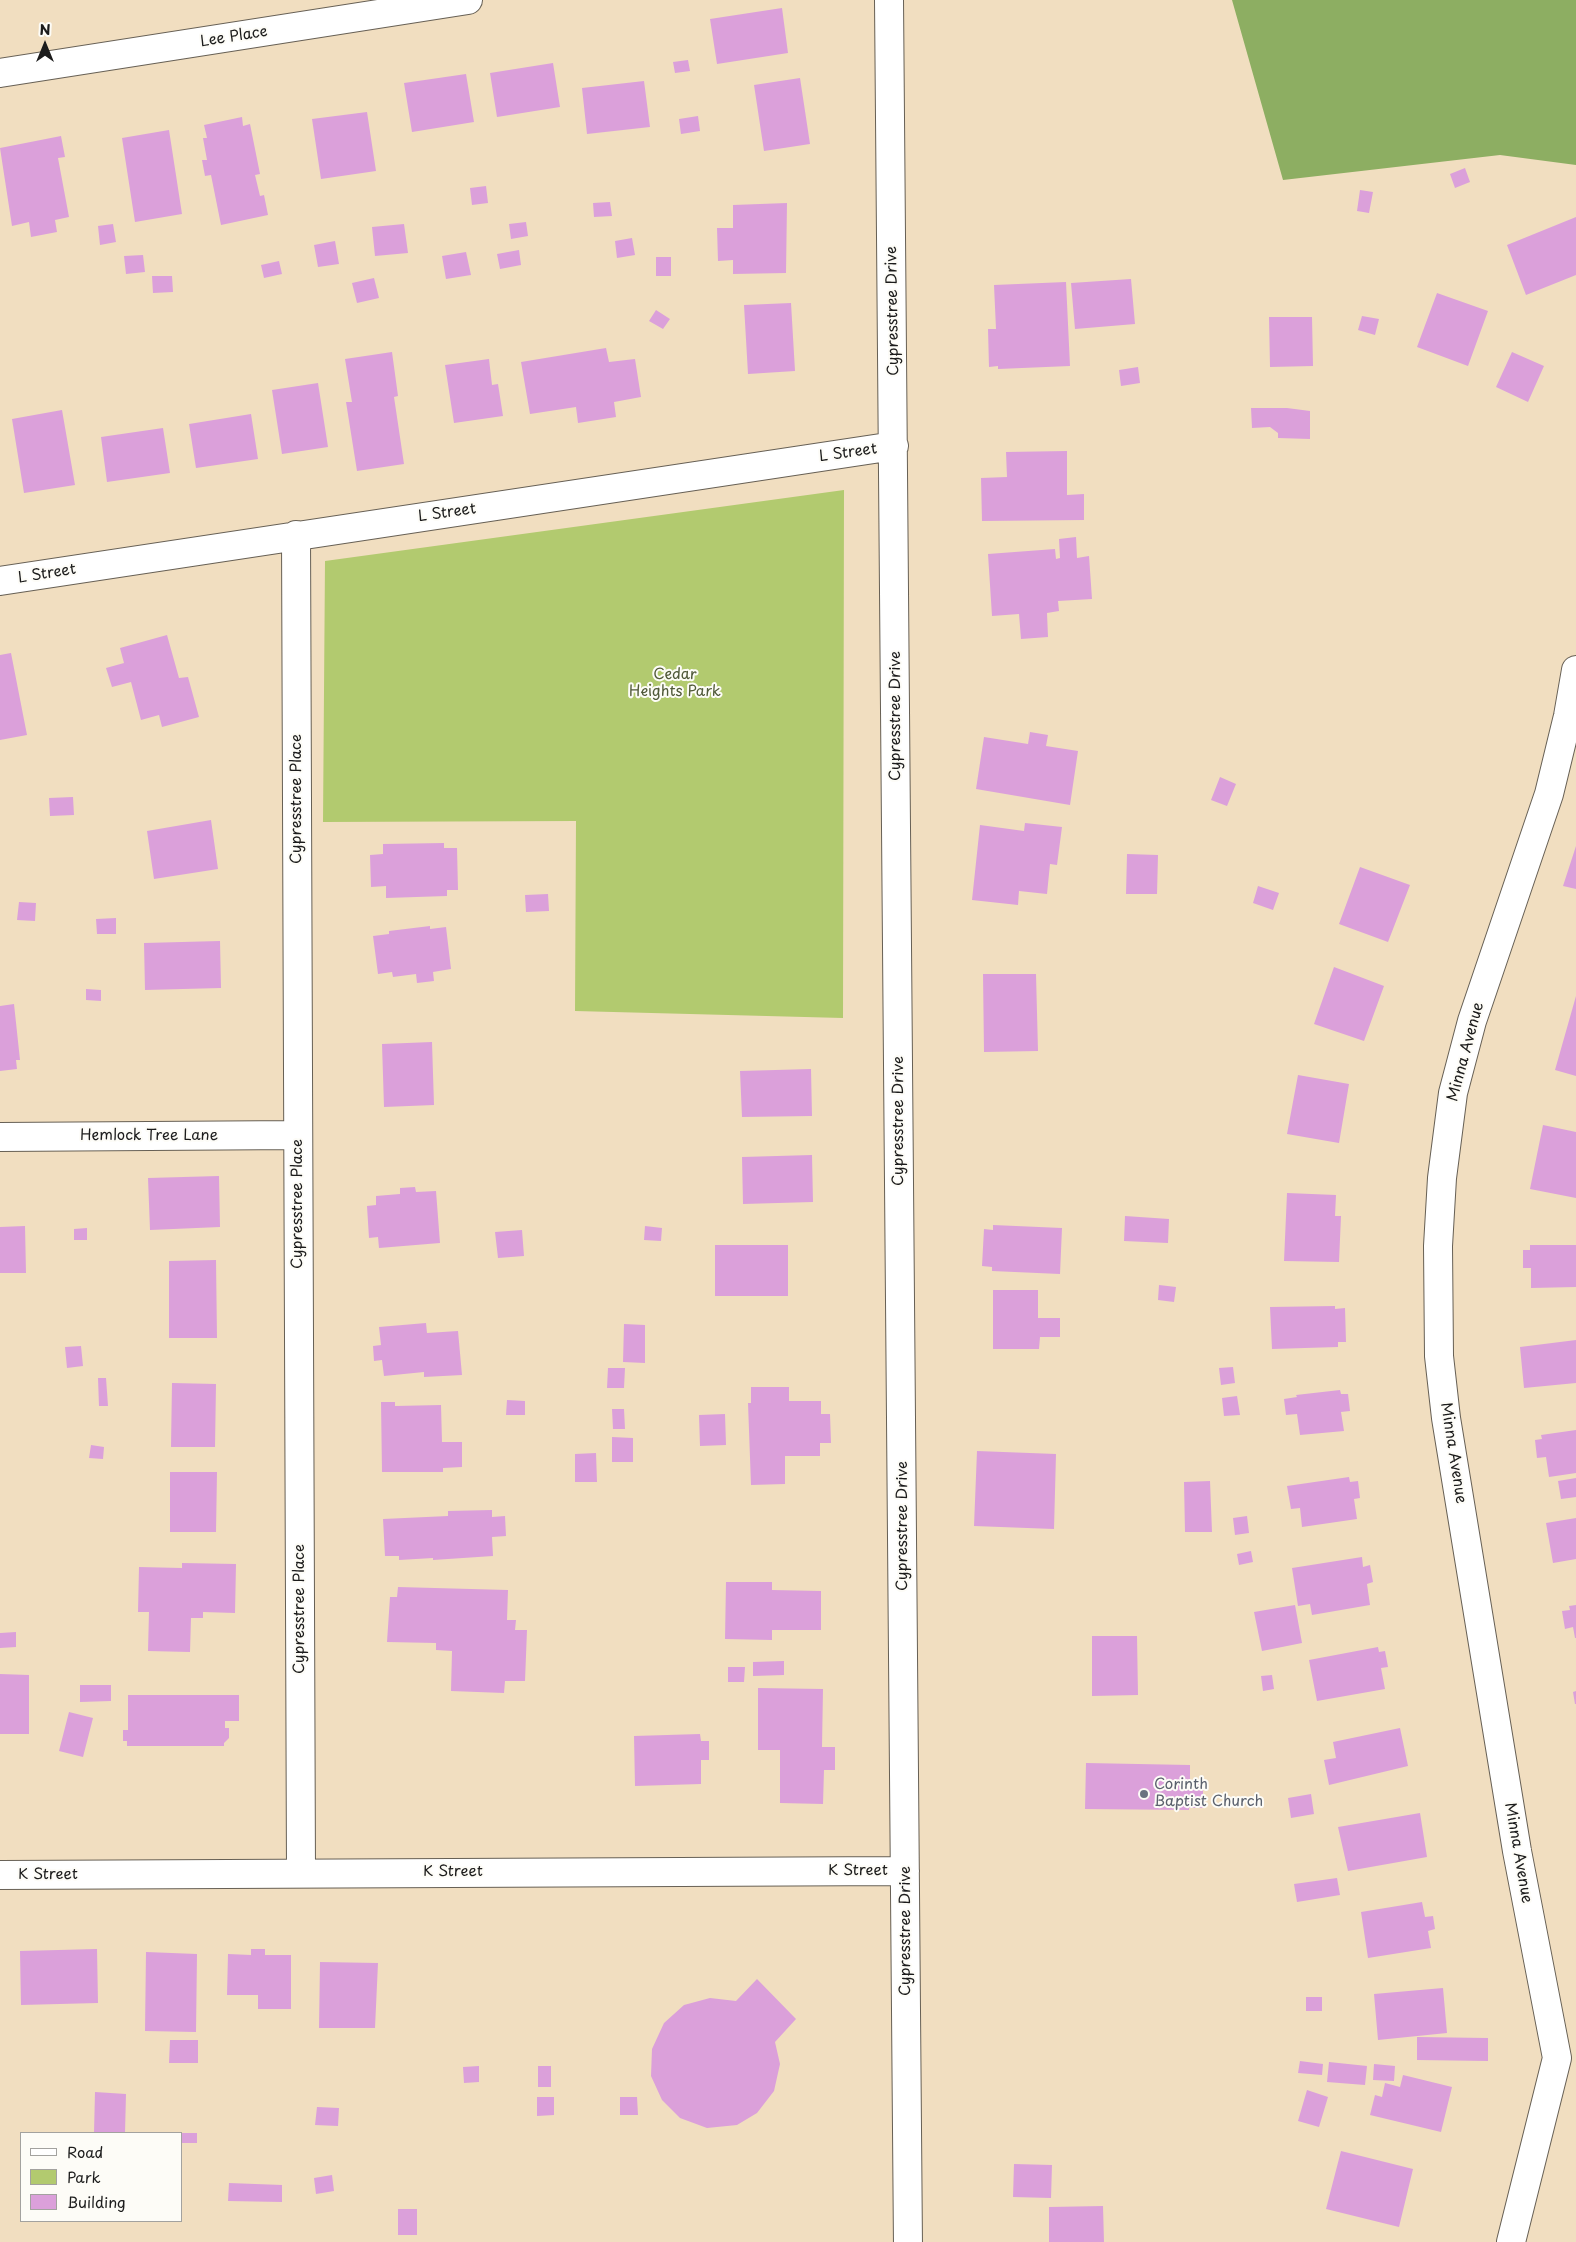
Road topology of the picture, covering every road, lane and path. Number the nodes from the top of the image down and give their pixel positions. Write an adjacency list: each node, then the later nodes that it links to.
1 (468, 0): 3 (street, Lee Place)
2 (889, 0): 4 (street, Cypresstree Drive)
3 (0, 73)
4 (894, 446): 5 (street, L Street); 10 (street, Cypresstree Drive)
5 (296, 535): 6 (street, L Street); 8 (street, Cypresstree Place)
6 (0, 581)
7 (1576, 670): 13 (street, Minna Avenue)
8 (298, 1134): 9 (street, Hemlock Tree Lane); 11 (street, Cypresstree Place)
9 (0, 1137)
10 (905, 1870): 11 (street, K Street); 14 (street, Cypresstree Drive)
11 (301, 1872): 12 (street, K Street)
12 (0, 1875)
13 (1566, 2055): 15 (street, Minna Avenue)
14 (908, 2242)
15 (1512, 2242)

